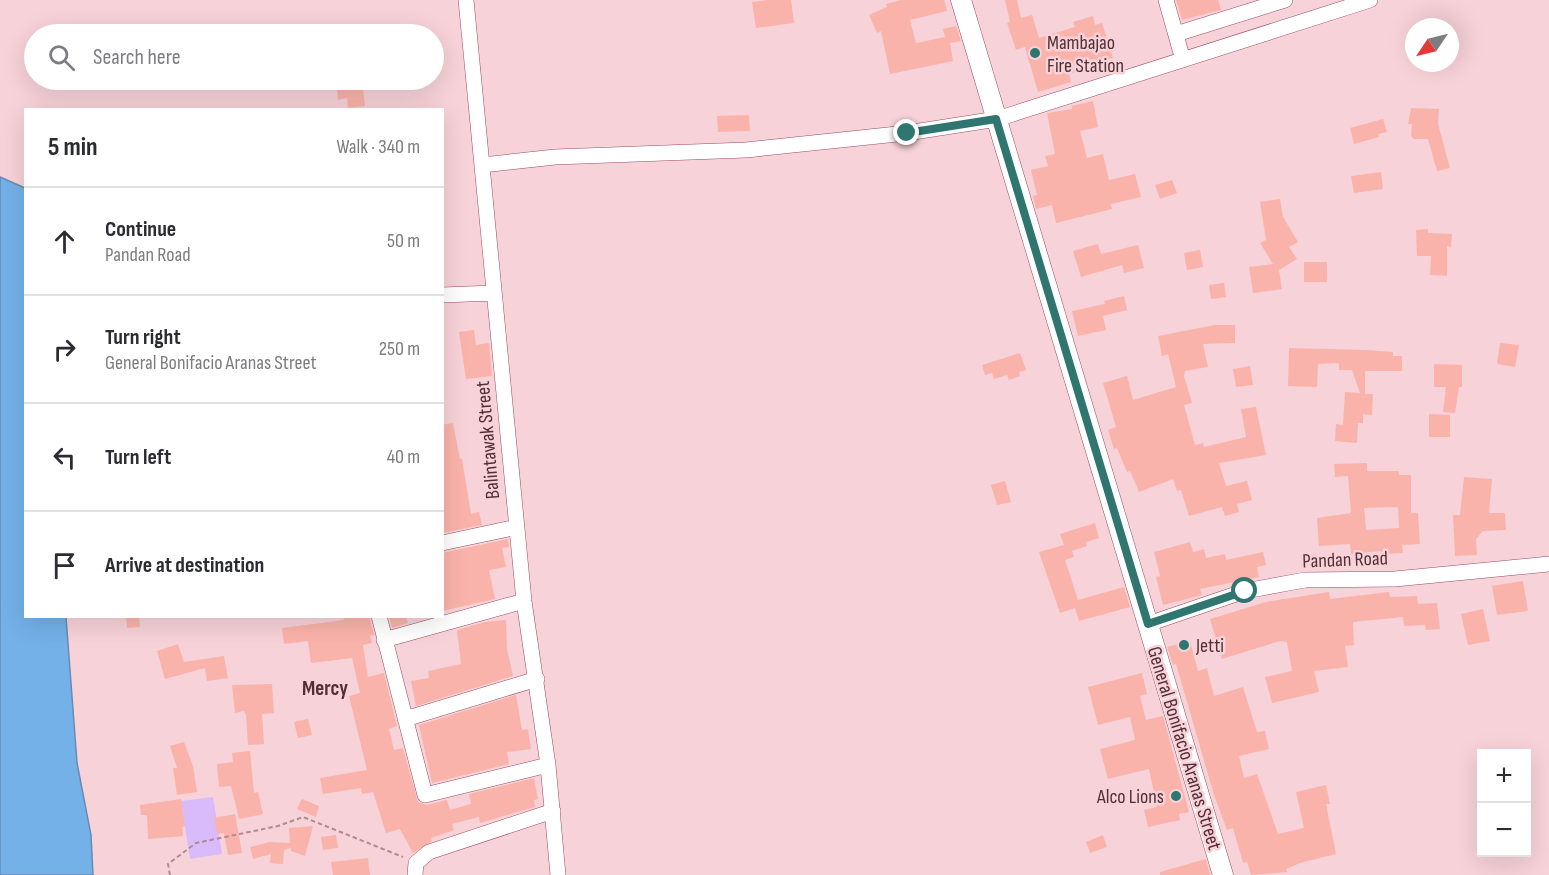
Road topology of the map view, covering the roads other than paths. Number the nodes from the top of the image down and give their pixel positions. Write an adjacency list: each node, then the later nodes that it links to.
1 (466, 0): 9 (street, Balintawak Street)
2 (962, 0): 8 (main road, General Bonifacio Aranas Street)
3 (1166, 0): 6 (street)
4 (1285, 0): 6 (street)
5 (1370, 0): 7 (street)
6 (1176, 34): 7 (street)
7 (1183, 60): 8 (street)
8 (996, 119): 9 (street); 17 (main road, General Bonifacio Aranas Street)
9 (482, 165): 10 (street, Balintawak Street)
10 (494, 292): 11 (street); 12 (street, Balintawak Street)
11 (444, 296)
12 (517, 526): 13 (street); 15 (street, Balintawak Street)
13 (444, 543)
14 (1549, 564): 17 (street, Pandan Road)
15 (524, 601): 18 (street); 19 (street, Balintawak Street)
16 (379, 618): 18 (street)
17 (1148, 624): 25 (main road, General Bonifacio Aranas Street)
18 (384, 640): 20 (street)
19 (537, 679): 20 (street); 21 (street, Balintawak Street)
20 (405, 719): 21 (street)
21 (548, 765): 22 (street, Balintawak Street)
22 (553, 811): 23 (street); 24 (street, Balintawak Street)
23 (416, 869)
24 (558, 875)
25 (1223, 875)

